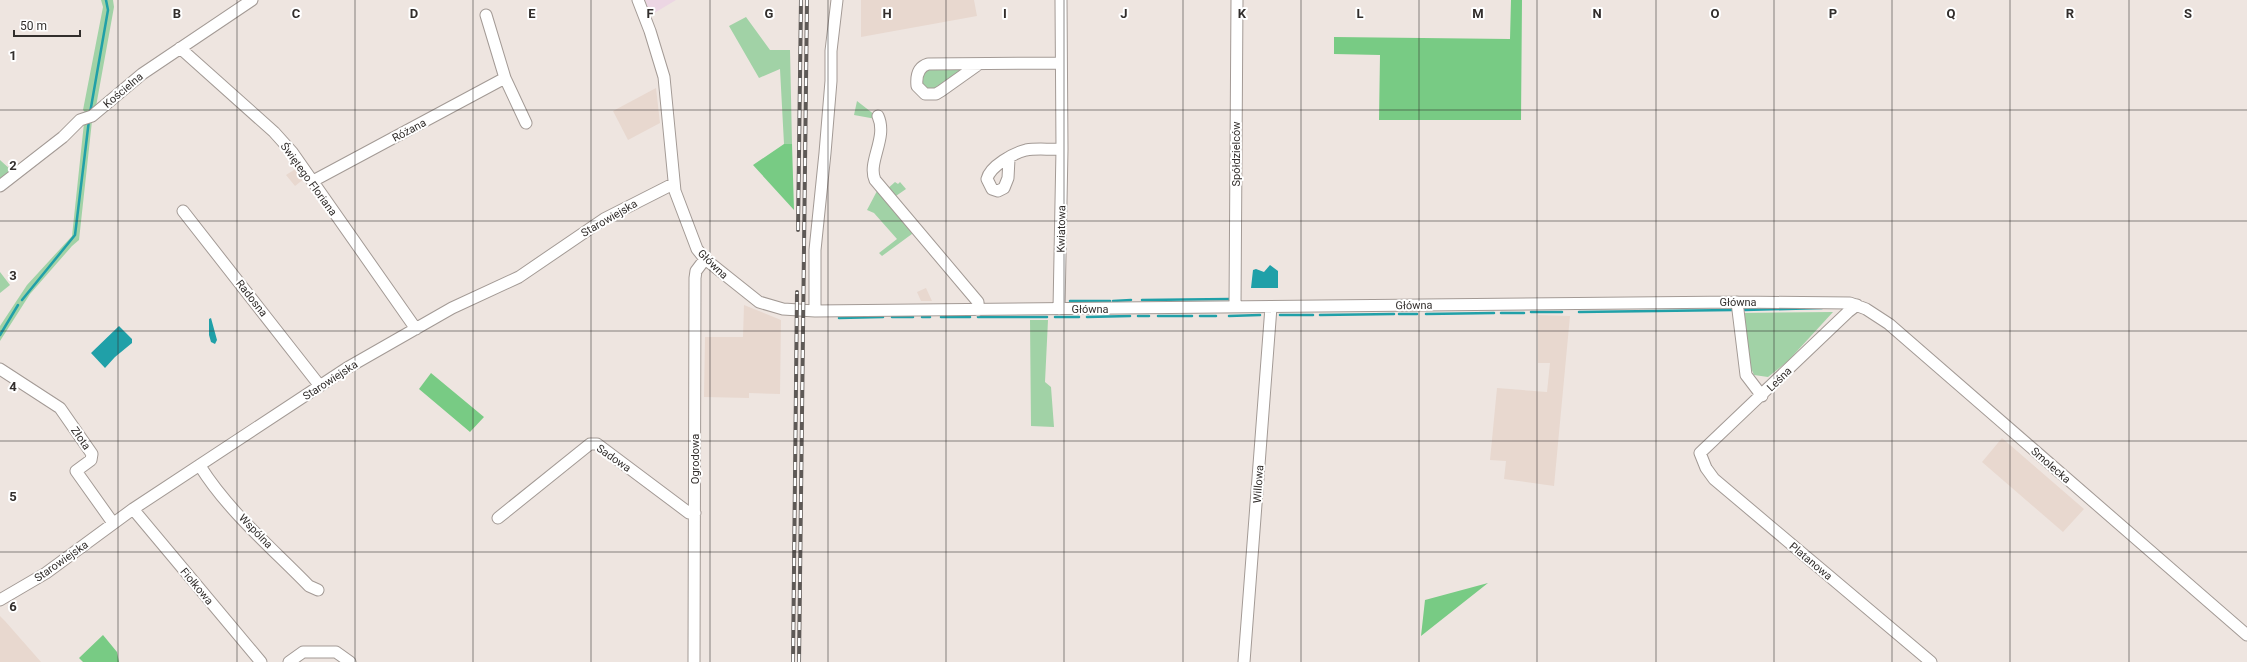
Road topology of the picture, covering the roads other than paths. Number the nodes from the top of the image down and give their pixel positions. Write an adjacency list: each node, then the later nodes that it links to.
1 (252, 0): 7 (street, Kościelna)
2 (638, 0): 16 (street, Główna)
3 (837, 0): 26 (street)
4 (1061, 0): 8 (street, Kwiatowa)
5 (1237, 0): 22 (street, Spółdzielców)
6 (486, 15): 10 (street)
7 (180, 48): 15 (street, Świętego Floriana); 17 (street, Kościelna)
8 (1061, 63): 9 (street); 13 (street, Kwiatowa)
9 (979, 64): 9 (street)
10 (505, 78): 12 (street); 15 (street, Różana)
11 (878, 116): 25 (street)
12 (526, 123)
13 (1062, 149): 14 (street); 24 (street, Kwiatowa)
14 (1009, 159)
15 (313, 181): 27 (street, Świętego Floriana)
16 (673, 184): 19 (street, Główna); 27 (street, Starowiejska)
17 (0, 186)
18 (183, 210): 29 (street, Radosna)
19 (705, 259): 26 (street, Główna); 34 (street, Ogrodowa)
20 (1737, 302): 21 (street, Główna); 23 (street, Główna); 30 (street)
21 (1854, 304): 30 (street, Leśna); 39 (street, Smolecka)
22 (1235, 307): 23 (street, Główna); 24 (street, Główna)
23 (1271, 307): 44 (street, Willowa)
24 (1059, 309): 25 (street, Główna)
25 (978, 310): 26 (street, Główna)
26 (815, 311)
27 (416, 329): 29 (street, Starowiejska)
28 (0, 369): 36 (street, Złota)
29 (320, 386): 32 (street, Starowiejska)
30 (1762, 396): 31 (street, Leśna)
31 (1700, 453): 45 (street, Platanowa)
32 (200, 466): 33 (street, Starowiejska); 37 (street, Wspólna)
33 (133, 509): 36 (street, Starowiejska); 40 (street, Fiołkowa)
34 (695, 514): 35 (street, Sadowa); 43 (street, Ogrodowa)
35 (498, 518)
36 (113, 523): 38 (street, Starowiejska)
37 (318, 590)
38 (0, 600)
39 (2247, 635)
40 (261, 662)
41 (288, 662): 42 (street)
42 (350, 662)
43 (694, 662)
44 (1244, 662)
45 (1931, 662)

